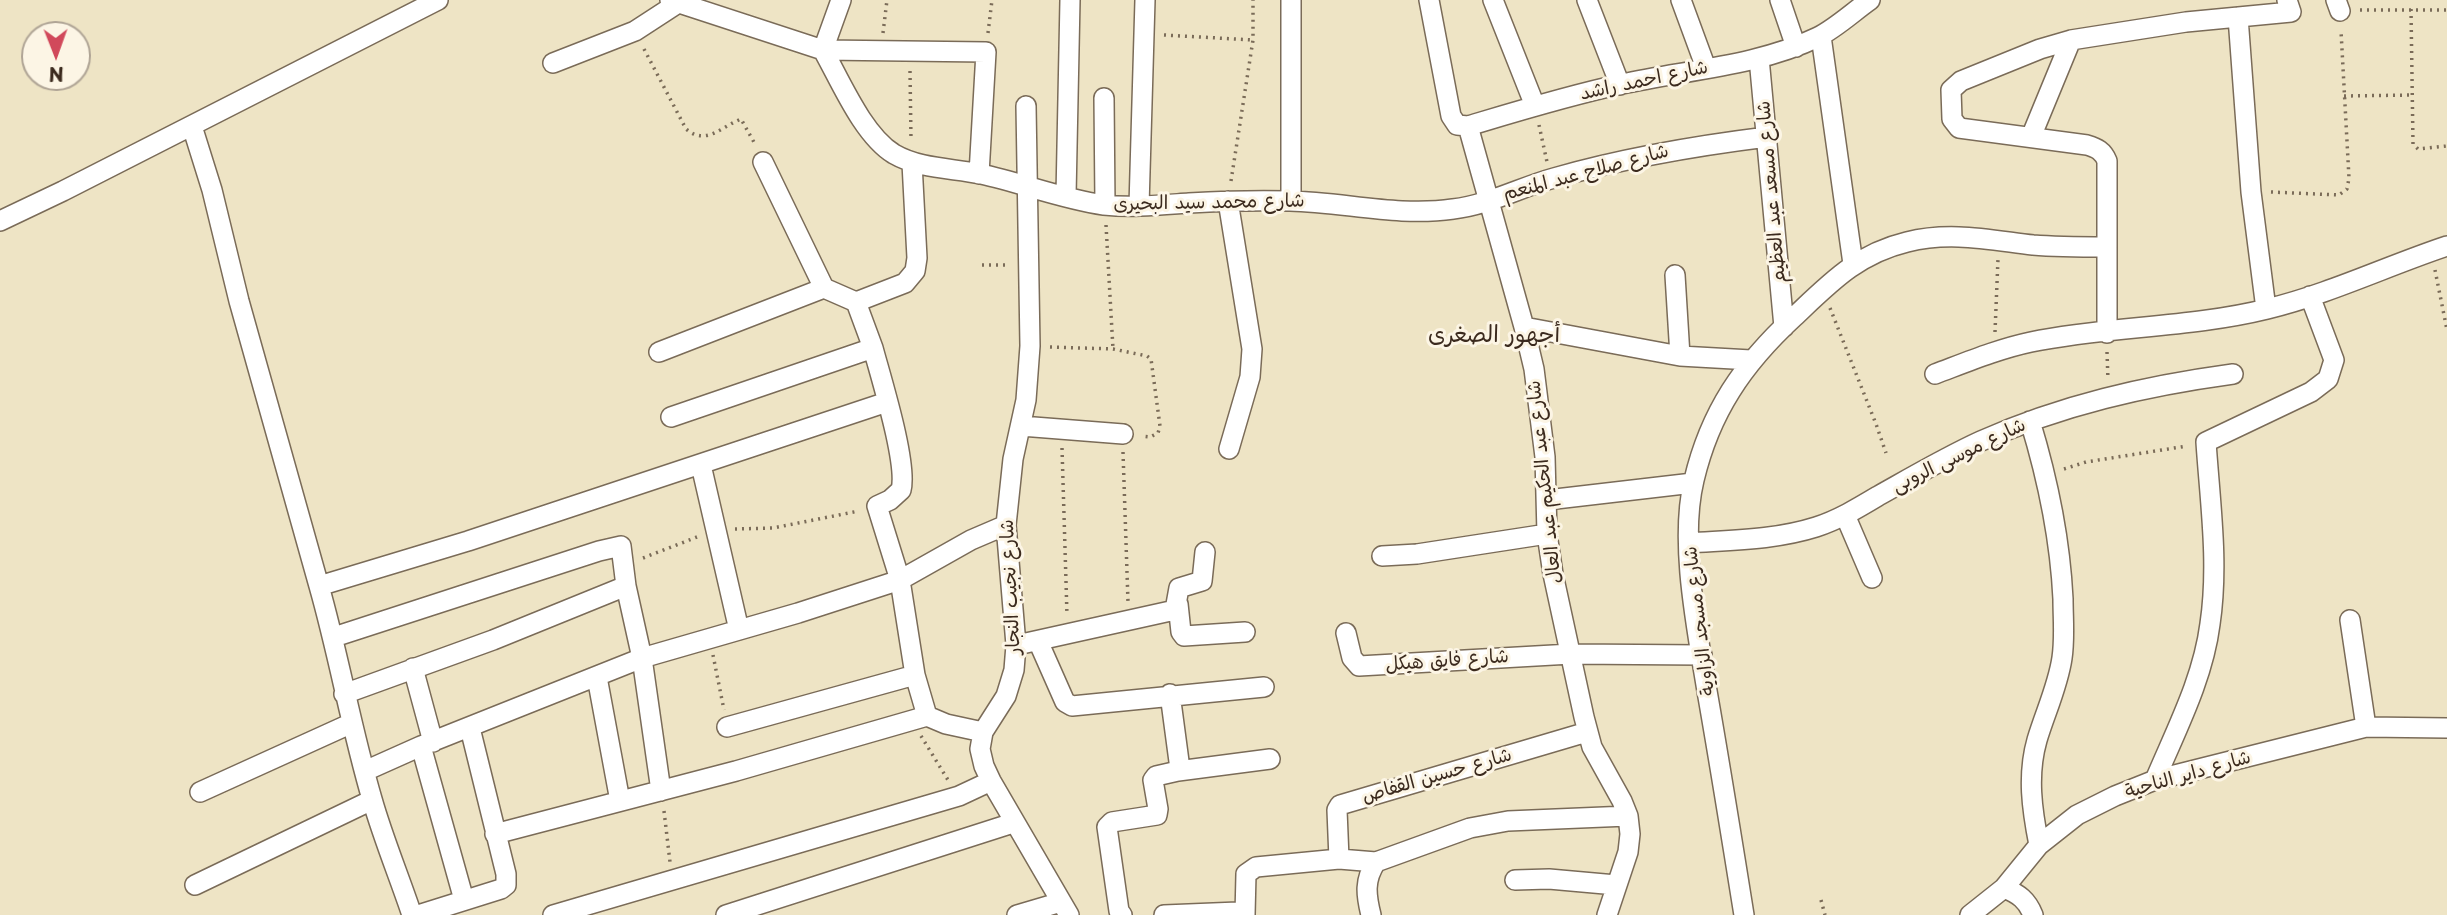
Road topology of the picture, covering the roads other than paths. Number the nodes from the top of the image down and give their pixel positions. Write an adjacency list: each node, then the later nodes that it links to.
1 (438, 0): 26 (street)
2 (841, 0): 18 (street)
3 (1070, 0): 34 (street)
4 (1145, 0): 39 (street)
5 (1291, 0): 37 (street)
6 (1429, 0): 27 (street)
7 (1493, 0): 25 (street)
8 (1587, 0): 22 (street)
9 (1681, 0): 21 (street)
10 (1780, 0): 17 (street)
11 (1870, 0): 15 (street, شارع احمد راشد)
12 (2287, 0): 14 (street)
13 (674, 1): 18 (street); 20 (street)
14 (2245, 11): 16 (street); 48 (street)
15 (1821, 36): 17 (street, شارع احمد راشد); 43 (street)
16 (2071, 40): 29 (street); 29 (street)
17 (1796, 47): 19 (street, شارع احمد راشد)
18 (823, 50): 31 (street, شارع محمد سيد البحيرى); 32 (street)
19 (1759, 58): 21 (street, شارع احمد راشد); 28 (street, شارع مسعد عبد العظيم)
20 (553, 63)
21 (1706, 68): 22 (street, شارع احمد راشد)
22 (1619, 85): 25 (street, شارع احمد راشد)
23 (1104, 98): 38 (street)
24 (1026, 106): 33 (street, شارع نجيب النجار)
25 (1535, 106): 27 (street, شارع احمد راشد)
26 (192, 126): 40 (street); 75 (street)
27 (1468, 126): 35 (street, شارع عبد الحكيم عبد العال)
28 (1767, 137): 35 (street, شارع صلاح عبد المنعم); 50 (street, شارع مسعد عبد العظيم)
29 (2031, 137): 41 (street)
30 (763, 162): 45 (street)
31 (912, 163): 32 (street, شارع محمد سيد البحيرى); 47 (street)
32 (979, 174): 33 (street, شارع محمد سيد البحيرى)
33 (1028, 188): 34 (street, شارع محمد سيد البحيرى); 61 (street, شارع نجيب النجار)
34 (1066, 196): 38 (street, شارع محمد سيد البحيرى)
35 (1488, 200): 37 (street, شارع محمد سيد البحيرى); 49 (street, شارع عبد الحكيم عبد العال)
36 (1228, 201): 37 (street, شارع محمد سيد البحيرى); 39 (street, شارع محمد سيد البحيرى); 63 (street)
37 (1291, 201)
38 (1104, 205): 39 (street, شارع محمد سيد البحيرى)
39 (1139, 206)
40 (0, 220)
41 (2107, 247): 43 (street, شارع مسجد الزاوية); 51 (street)
42 (2439, 248): 46 (street)
43 (1853, 264): 50 (street, شارع مسجد الزاوية)
44 (1675, 275): 54 (street)
45 (824, 288): 47 (street); 53 (street)
46 (2310, 296): 48 (street); 106 (street)
47 (856, 302): 52 (street)
48 (2266, 309): 51 (street)
49 (1524, 327): 54 (street); 66 (street, شارع عبد الحكيم عبد العال)
50 (1784, 327): 55 (street, شارع مسجد الزاوية)
51 (2106, 333): 56 (street)
52 (873, 348): 58 (street); 59 (street)
53 (659, 352)
54 (1680, 356): 55 (street)
55 (1751, 360): 65 (street, شارع مسجد الزاوية)
56 (1935, 374)
57 (2233, 374): 60 (street, شارع موسى الروبى)
58 (887, 402): 64 (street); 74 (street)
59 (671, 417)
60 (2030, 421): 67 (street, شارع موسى الروبى); 115 (street)
61 (1021, 426): 62 (street); 68 (street, شارع نجيب النجار)
62 (1123, 434)
63 (1229, 449)
64 (701, 464): 75 (street); 79 (street)
65 (1693, 483): 66 (street); 70 (street, شارع مسجد الزاوية)
66 (1547, 500): 69 (street, شارع عبد الحكيم عبد العال)
67 (1845, 515): 70 (street, شارع موسى الروبى); 73 (street)
68 (1006, 526): 74 (street); 84 (street, شارع نجيب النجار)
69 (1547, 534): 72 (street); 85 (street, شارع عبد الحكيم عبد العال)
70 (1689, 543): 86 (street, شارع مسجد الزاوية)
71 (1205, 552): 77 (street)
72 (1382, 556)
73 (1872, 578)
74 (900, 580): 79 (street); 89 (street)
75 (319, 586): 82 (street)
76 (626, 586): 82 (street); 87 (street); 88 (street)
77 (1178, 604): 80 (street); 83 (street)
78 (2350, 620): 97 (street)
79 (739, 630): 87 (street)
80 (1245, 632)
81 (1346, 633): 85 (street, شارع فايق هيكل)
82 (334, 637): 92 (street)
83 (1038, 641): 84 (street); 93 (street)
84 (1016, 645): 100 (street, شارع نجيب النجار)
85 (1571, 654): 86 (street); 101 (street, شارع عبد الحكيم عبد العال)
86 (1702, 655): 134 (street, شارع مسجد الزاوية)
87 (642, 658): 90 (street); 108 (street)
88 (413, 668): 92 (street); 102 (street)
89 (915, 675): 94 (street); 96 (street)
90 (597, 677): 99 (street); 111 (street)
91 (1264, 687): 93 (street)
92 (344, 694): 95 (street)
93 (1170, 694): 105 (street)
94 (920, 718): 100 (street); 108 (street)
95 (352, 723): 104 (street); 109 (street)
96 (727, 727)
97 (2365, 727): 98 (street, شارع داير الناحية); 106 (street, شارع داير الناحية)
98 (2447, 727)
99 (470, 728): 102 (street); 114 (street)
100 (983, 732): 107 (street)
101 (1587, 732): 112 (street, شارع عبد الحكيم عبد العال); 116 (street, شارع حسين القفاص)
102 (427, 744): 104 (street); 122 (street)
103 (1270, 758): 105 (street)
104 (365, 771): 110 (street)
105 (1178, 772): 129 (street)
106 (2155, 780): 115 (street, شارع داير الناحية)
107 (991, 781): 113 (street); 126 (street)
108 (661, 790): 111 (street)
109 (200, 792)
110 (372, 800): 119 (street); 124 (street)
111 (620, 801): 114 (street)
112 (1628, 816): 117 (street); 120 (street, شارع عبد الحكيم عبد العال)
113 (1013, 823): 123 (street); 127 (street)
114 (495, 834): 122 (street)
115 (2039, 845): 121 (street, شارع داير الناحية)
116 (1339, 859): 117 (street); 131 (street)
117 (1377, 862): 132 (street)
118 (1515, 880): 120 (street)
119 (195, 885)
120 (1616, 885): 133 (street, شارع عبد الحكيم عبد العال)
121 (2004, 888): 135 (street, شارع داير الناحية); 136 (street)
122 (464, 900): 125 (street)
123 (1065, 909): 128 (street)
124 (412, 915)
125 (418, 915)
126 (553, 915)
127 (726, 915)
128 (1017, 915)
129 (1122, 915)
130 (1164, 915): 131 (street)
131 (1244, 915)
132 (1371, 915)
133 (1607, 915)
134 (1744, 915)
135 (1970, 915)
136 (2033, 915)

